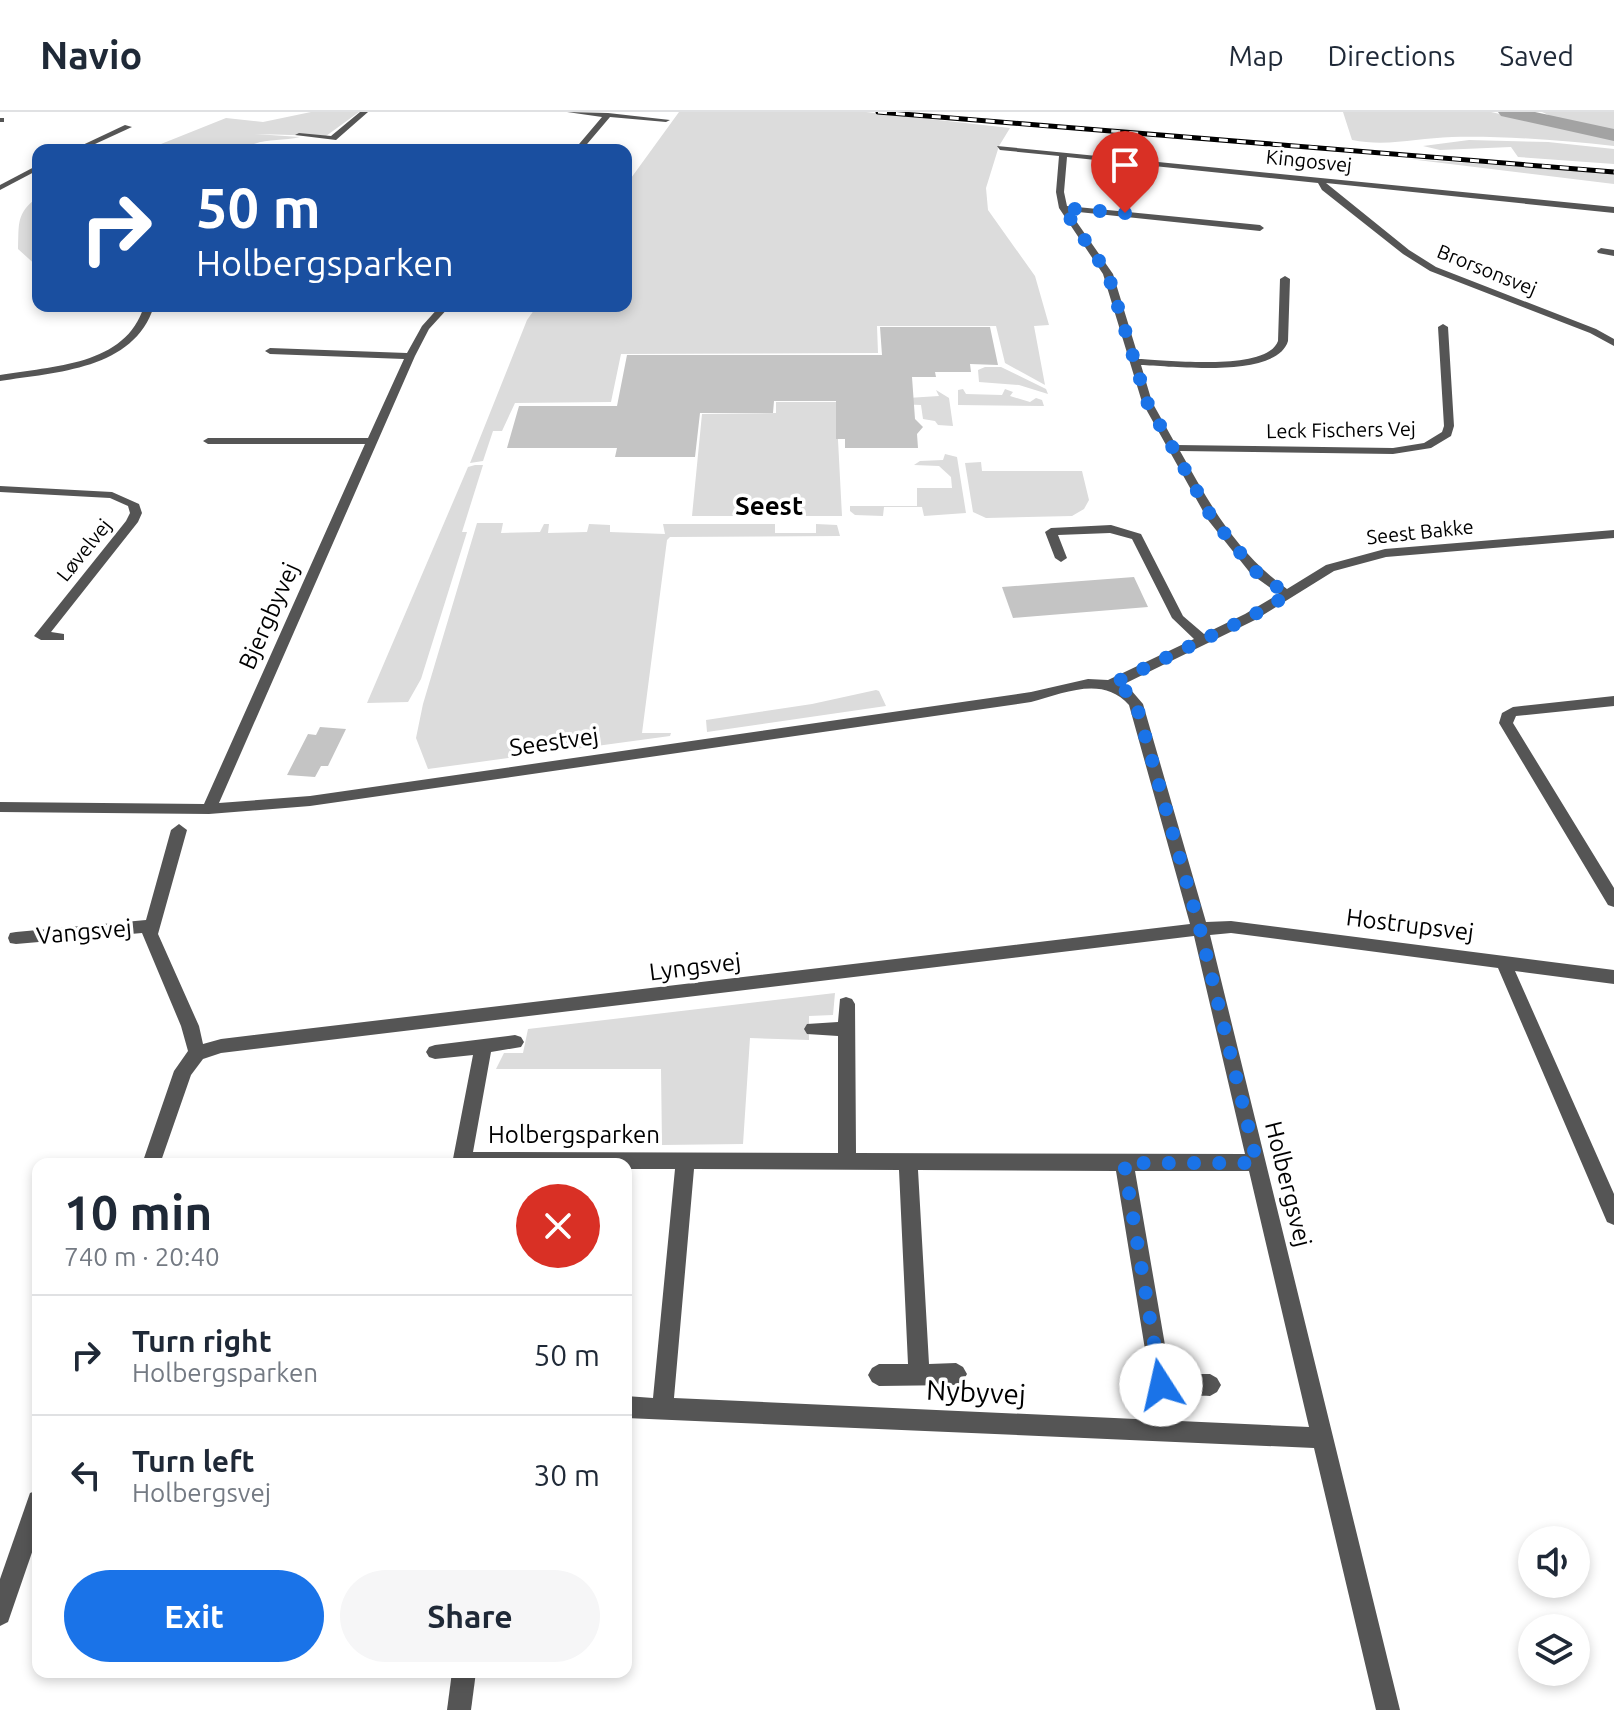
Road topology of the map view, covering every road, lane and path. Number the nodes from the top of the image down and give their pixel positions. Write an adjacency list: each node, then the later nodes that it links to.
1 (364, 112): 6 (street)
2 (571, 112): 3 (street)
3 (608, 115): 4 (street); 8 (street)
4 (666, 120)
5 (128, 127): 7 (street)
6 (299, 135)
7 (90, 144)
8 (583, 144)
9 (1000, 148): 10 (street, Kingosvej)
10 (1063, 155): 12 (street, Kingosvej); 14 (street)
11 (32, 170): 13 (street)
12 (1321, 181): 15 (street, Kingosvej); 23 (street, Brorsonsvej)
13 (0, 188)
14 (1063, 208): 16 (street); 26 (street)
15 (1614, 210)
16 (1260, 228)
17 (1601, 251): 18 (street)
18 (1614, 253)
19 (1285, 279): 26 (street)
20 (146, 312): 27 (street)
21 (440, 312): 25 (street, Bjergbyvej)
22 (1443, 327): 30 (street, Leck Fischers Vej)
23 (1614, 343)
24 (270, 351): 25 (street)
25 (410, 356): 29 (street, Bjergbyvej)
26 (1134, 362): 30 (street)
27 (0, 378)
28 (208, 441): 29 (street)
29 (370, 441): 40 (street, Bjergbyvej)
30 (1172, 448): 34 (street)
31 (0, 489): 35 (street, Løvelvej)
32 (1614, 534): 34 (street, Seest Bakke)
33 (1061, 558): 36 (street)
34 (1288, 595): 36 (street, Seest Bakke)
35 (59, 637)
36 (1203, 640): 37 (street, Seest Bakke)
37 (1112, 684): 40 (street, Seestvej); 44 (street, Holbergsvej)
38 (1614, 701): 42 (street)
39 (0, 807): 40 (street, Seestvej)
40 (209, 809)
41 (179, 830): 43 (street, Vangsvej)
42 (1614, 901)
43 (152, 926): 45 (street, Vangsvej); 54 (street, Vangsvej)
44 (1200, 929): 46 (street, Hostrupsvej); 54 (street, Lyngsvej); 62 (street, Holbergsvej)
45 (16, 938)
46 (1504, 964): 47 (street, Hostrupsvej); 63 (street)
47 (1614, 977)
48 (846, 1004): 50 (street)
49 (813, 1029): 50 (street)
50 (846, 1029): 59 (street)
51 (515, 1042): 52 (street)
52 (483, 1046): 53 (street); 56 (street, Holbergsparken)
53 (435, 1052)
54 (197, 1053): 55 (street)
55 (153, 1158)
56 (462, 1158)
57 (632, 1161): 58 (street, Holbergsparken)
58 (685, 1161): 59 (street, Holbergsparken); 71 (street, Holbergsparken)
59 (847, 1162): 60 (street, Holbergsparken)
60 (908, 1162): 61 (street, Holbergsparken); 66 (street)
61 (1124, 1163): 62 (street, Holbergsparken); 68 (street)
62 (1257, 1163): 72 (street, Holbergsvej)
63 (1614, 1216)
64 (956, 1374): 66 (street)
65 (879, 1375): 66 (street)
66 (919, 1375)
67 (1131, 1384): 68 (street)
68 (1161, 1385): 69 (street)
69 (1210, 1385)
70 (632, 1407): 71 (street, Nybyvej)
71 (663, 1408): 72 (street, Nybyvej)
72 (1322, 1438): 77 (street, Holbergsvej)
73 (32, 1519): 74 (street)
74 (0, 1614)
75 (463, 1678): 76 (street)
76 (459, 1710)
77 (1388, 1710)

